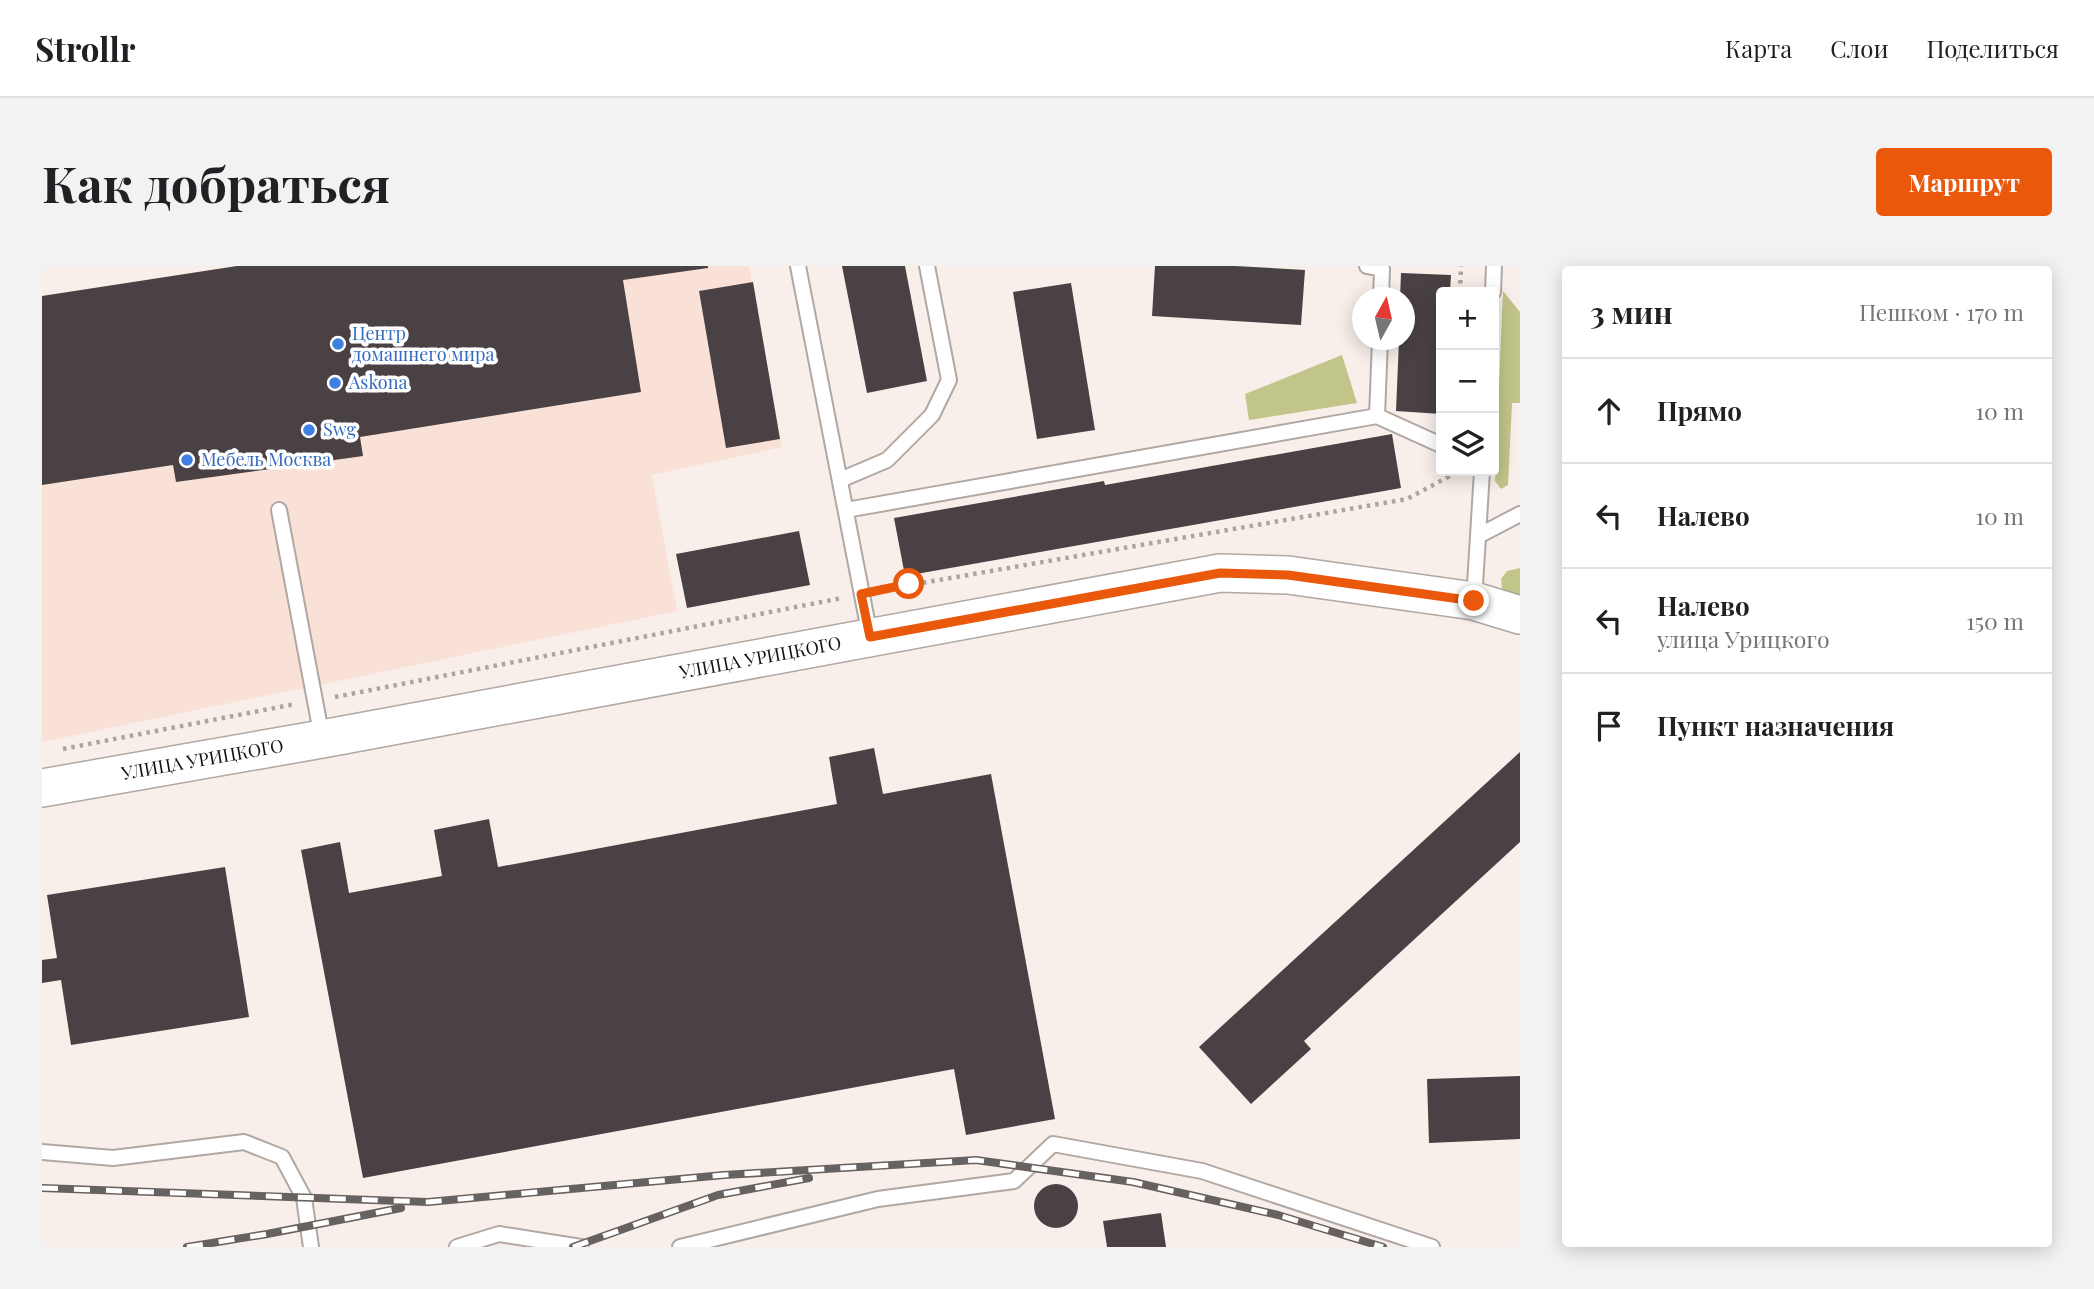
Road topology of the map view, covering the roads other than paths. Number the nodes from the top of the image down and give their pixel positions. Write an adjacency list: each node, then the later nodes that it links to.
1 (798, 266): 11 (lane)
2 (927, 266): 11 (lane)
3 (1367, 266): 5 (lane)
4 (1494, 266): 6 (lane)
5 (1381, 287)
6 (1493, 287)
7 (1380, 350): 8 (lane)
8 (1377, 416): 9 (lane); 13 (lane)
9 (1436, 443)
10 (1482, 476): 15 (lane)
11 (840, 480): 13 (lane)
12 (279, 510): 19 (lane)
13 (846, 510): 18 (lane)
14 (1520, 514): 15 (lane)
15 (1478, 536): 16 (lane)
16 (1474, 601): 17 (street, УЛИЦА УРИЦКОГО); 18 (street, УЛИЦА УРИЦКОГО)
17 (1520, 615)
18 (870, 637): 19 (street, УЛИЦА УРИЦКОГО)
19 (322, 739): 20 (street, УЛИЦА УРИЦКОГО)
20 (42, 788)
21 (42, 1152): 22 (lane)
22 (312, 1247)
23 (457, 1247): 24 (lane)
24 (581, 1247)
25 (680, 1247): 26 (lane)
26 (1432, 1247)

